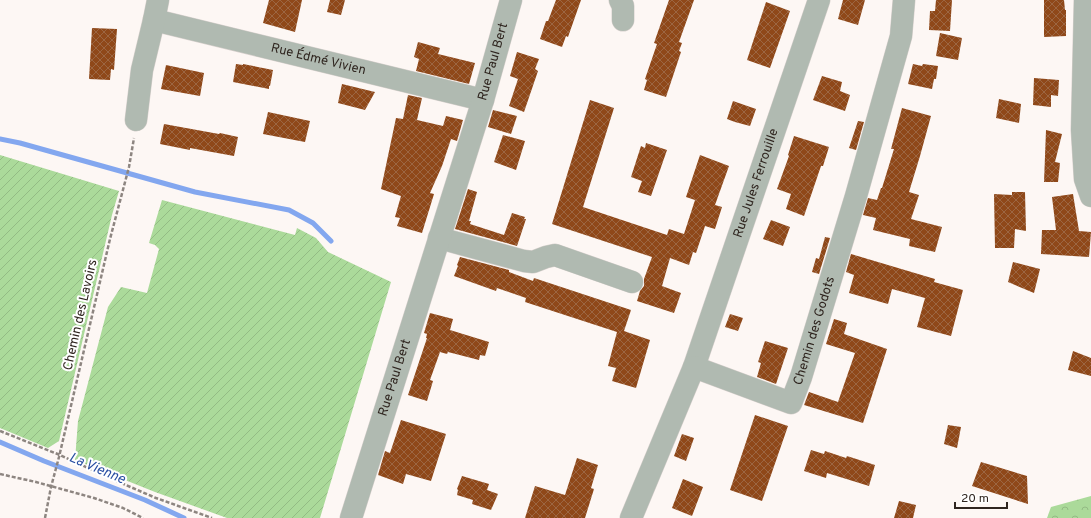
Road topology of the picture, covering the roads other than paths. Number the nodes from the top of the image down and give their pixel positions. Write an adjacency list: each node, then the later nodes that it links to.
1 (511, 0): 7 (street, Rue Paul Bert)
2 (819, 0): 12 (street, Rue Jules Ferrouille)
3 (904, 0): 12 (street, Chemin des Godots)
4 (1085, 0): 6 (street)
5 (156, 10): 7 (street, Rue Édmé Vivien); 8 (street)
6 (1088, 25): 9 (street)
7 (483, 100): 10 (street, Rue Paul Bert)
8 (136, 120)
9 (1091, 196)
10 (440, 238): 11 (street); 13 (street, Rue Paul Bert)
11 (632, 282)
12 (694, 367): 14 (street)
13 (351, 518)
14 (631, 518)

